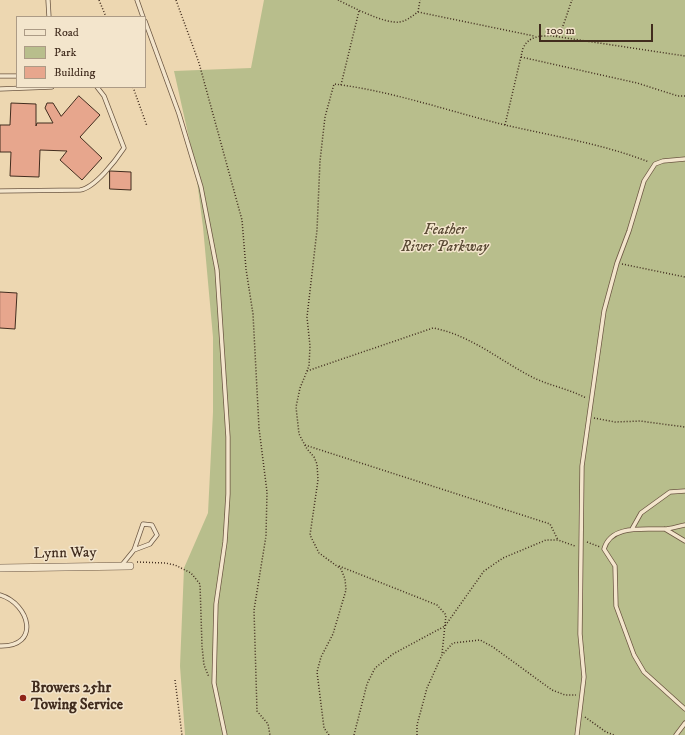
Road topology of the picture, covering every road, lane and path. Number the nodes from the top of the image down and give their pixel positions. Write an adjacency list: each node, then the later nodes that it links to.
1 (48, 0): 10 (lane)
2 (99, 0): 11 (path)
3 (137, 0): 12 (lane)
4 (176, 0): 64 (path)
5 (338, 0): 8 (path)
6 (420, 0): 9 (path)
7 (572, 0): 15 (path)
8 (359, 11): 9 (path); 20 (path)
9 (418, 12): 14 (path)
10 (49, 16)
11 (106, 16)
12 (144, 16)
13 (146, 24): 57 (lane)
14 (534, 36): 15 (path); 17 (path)
15 (551, 36): 16 (path)
16 (685, 56)
17 (521, 57): 25 (path); 26 (path)
18 (0, 76): 19 (lane)
19 (16, 76)
20 (341, 85): 26 (path); 33 (path)
21 (26, 88): 24 (lane)
22 (98, 88): 30 (lane)
23 (133, 88): 27 (path)
24 (0, 89)
25 (685, 96)
26 (505, 125): 29 (path)
27 (147, 126)
28 (685, 159): 29 (lane)
29 (655, 164): 31 (lane)
30 (0, 191)
31 (616, 263): 32 (path); 34 (lane)
32 (685, 277)
33 (307, 371): 34 (path); 37 (path)
34 (591, 401): 35 (lane)
35 (588, 417): 36 (path); 42 (lane)
36 (685, 427)
37 (305, 445): 43 (path); 50 (path)
38 (685, 491): 40 (lane)
39 (685, 525): 41 (lane)
40 (632, 529): 41 (lane); 46 (lane)
41 (665, 529): 44 (lane)
42 (582, 539): 45 (lane); 46 (path)
43 (558, 540): 45 (path); 53 (path)
44 (685, 541)
45 (582, 547): 58 (lane)
46 (604, 549): 59 (lane)
47 (134, 550): 47 (lane); 48 (lane)
48 (122, 566): 49 (street, Lynn Way); 51 (street, Lynn Way)
49 (130, 566): 57 (path)
50 (337, 566): 53 (path); 65 (path)
51 (0, 568)
52 (0, 595): 54 (lane)
53 (445, 626): 55 (path); 66 (path)
54 (0, 646)
55 (442, 655): 58 (path); 67 (path)
56 (175, 680): 62 (path)
57 (214, 683): 63 (lane)
58 (582, 696): 60 (lane)
59 (685, 709)
60 (580, 714): 68 (lane); 69 (path)
61 (685, 723): 70 (lane)
62 (182, 735)
63 (225, 735)
64 (270, 735)
65 (329, 735)
66 (354, 735)
67 (418, 735)
68 (577, 735)
69 (614, 735)
70 (676, 735)

